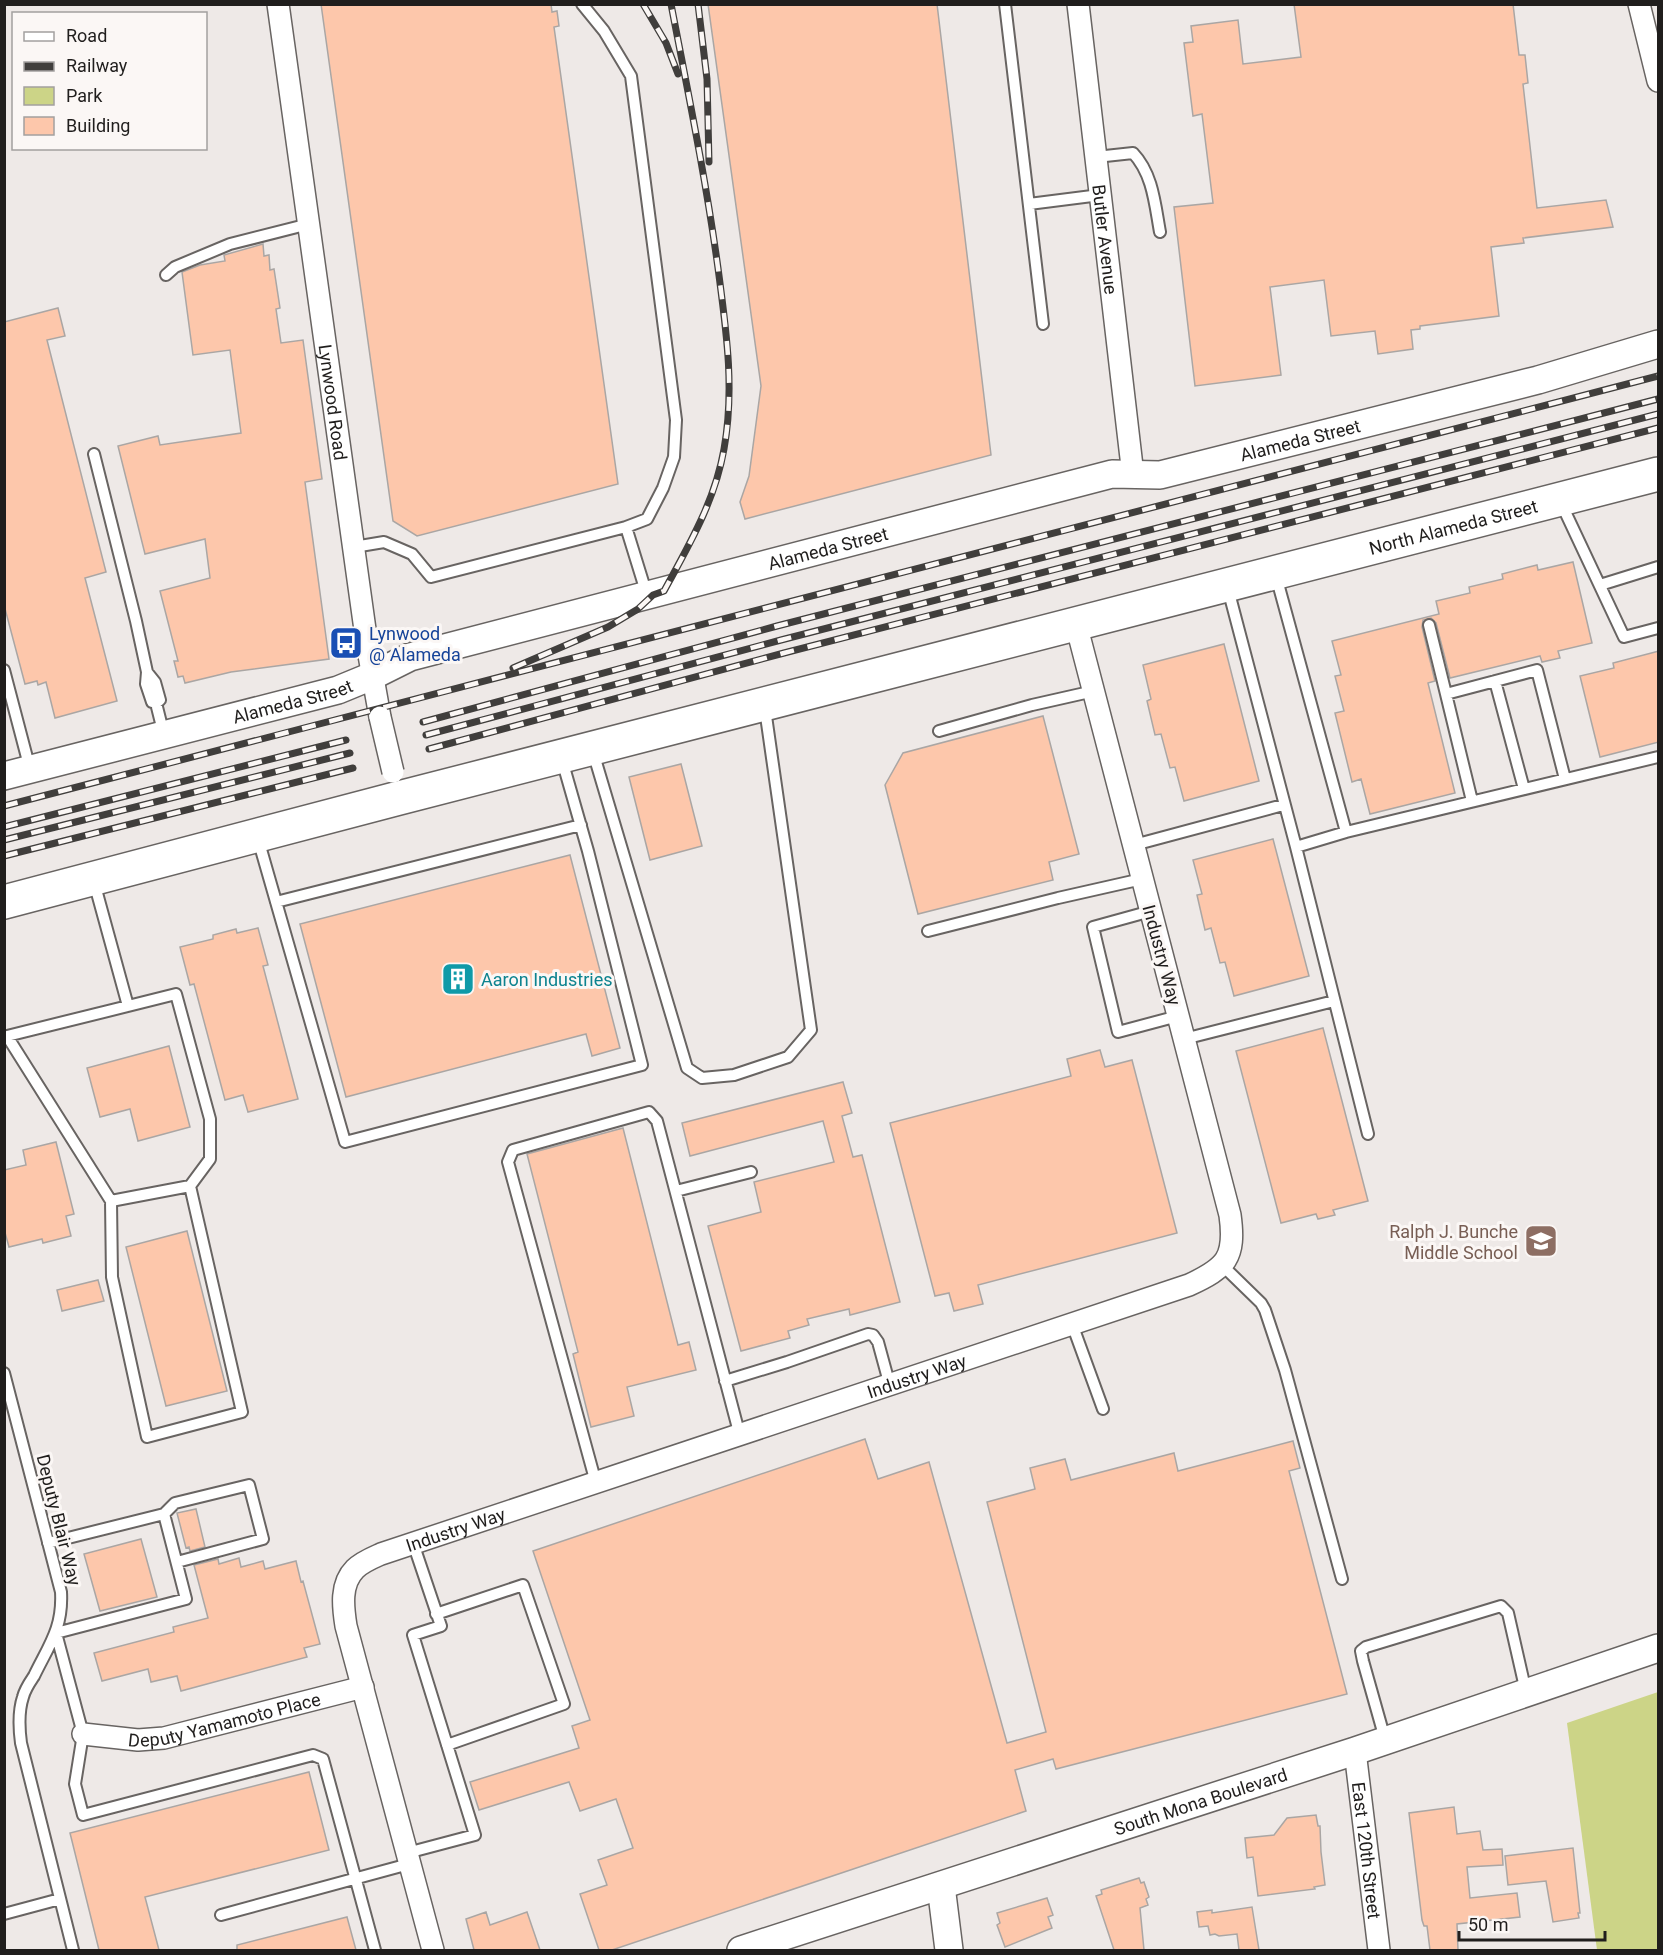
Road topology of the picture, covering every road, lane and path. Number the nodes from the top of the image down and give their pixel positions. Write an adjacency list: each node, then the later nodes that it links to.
1 (278, 4): 10 (street, Lynwood Road)
2 (582, 4): 19 (lane)
3 (1005, 4): 9 (lane)
4 (1078, 4): 7 (street, Butler Avenue)
5 (1639, 4): 6 (street)
6 (1659, 81)
7 (1096, 157): 8 (street, Butler Avenue); 11 (lane)
8 (1100, 195): 9 (lane); 17 (street, Butler Avenue)
9 (1029, 204): 13 (lane)
10 (309, 224): 12 (lane); 20 (street, Lynwood Road)
11 (1160, 232)
12 (166, 275)
13 (1043, 324)
14 (1659, 344): 17 (street, Alameda Street)
15 (94, 454): 35 (lane)
16 (1659, 474): 18 (main road, North Alameda Street)
17 (1132, 475): 24 (street, Alameda Street)
18 (1559, 500): 22 (main road, North Alameda Street); 23 (lane)
19 (626, 527): 20 (lane); 24 (lane)
20 (354, 548): 29 (street, Lynwood Road)
21 (1659, 567): 23 (lane)
22 (1250, 579): 25 (main road); 45 (lane); 47 (lane)
23 (1600, 585): 27 (lane)
24 (647, 595): 29 (street, Alameda Street)
25 (1076, 624): 31 (street, Industry Way); 33 (main road)
26 (1429, 625): 32 (lane)
27 (1659, 628)
28 (4, 670): 39 (lane)
29 (372, 676): 35 (street, Alameda Street); 42 (street, Lynwood Road, bridge)
30 (1495, 681): 32 (lane); 41 (lane); 43 (lane)
31 (1094, 691): 34 (lane); 49 (street, Industry Way)
32 (1446, 694): 44 (lane)
33 (764, 704): 36 (main road); 36 (lane)
34 (939, 731)
35 (164, 735): 39 (street, Alameda Street)
36 (592, 748): 37 (main road)
37 (561, 756): 42 (main road); 46 (lane)
38 (1659, 757): 41 (lane)
39 (31, 770): 40 (street, Alameda Street)
40 (4, 776)
41 (1565, 779): 43 (lane)
42 (396, 785): 48 (main road)
43 (1524, 789): 44 (lane)
44 (1472, 801): 47 (lane)
45 (1283, 805): 49 (lane); 50 (lane)
46 (581, 825): 54 (lane); 54 (lane)
47 (1346, 832): 50 (lane)
48 (257, 835): 51 (main road); 54 (lane)
49 (1134, 845): 52 (street, Industry Way)
50 (1296, 847): 57 (lane)
51 (93, 878): 53 (main road); 58 (lane)
52 (1142, 879): 55 (street, Industry Way); 56 (lane)
53 (4, 902)
54 (276, 902)
55 (1151, 911): 59 (street, Industry Way); 59 (lane)
56 (928, 931)
57 (1334, 1001): 60 (lane); 61 (lane)
58 (128, 1006): 63 (lane); 65 (lane)
59 (1178, 1016): 60 (street, Industry Way)
60 (1184, 1039): 66 (street, Industry Way)
61 (1368, 1134)
62 (751, 1172): 64 (lane)
63 (190, 1186): 65 (lane); 65 (lane)
64 (675, 1191): 69 (lane); 73 (lane)
65 (111, 1201)
66 (1223, 1266): 67 (street, Industry Way); 78 (lane)
67 (1072, 1324): 70 (street, Industry Way); 71 (lane)
68 (4, 1373): 75 (lane, Deputy Blair Way)
69 (725, 1381): 70 (lane); 72 (lane)
70 (890, 1386): 72 (street, Industry Way)
71 (1103, 1408)
72 (740, 1436): 73 (street, Industry Way)
73 (596, 1483): 76 (street, Industry Way)
74 (164, 1514): 75 (lane); 77 (lane); 77 (lane)
75 (48, 1543): 80 (lane, Deputy Blair Way)
76 (413, 1543): 79 (lane); 82 (street, Industry Way)
77 (177, 1562): 80 (lane)
78 (1342, 1579)
79 (436, 1614): 86 (lane); 86 (lane)
80 (56, 1632): 84 (lane); 91 (lane, Deputy Blair Way)
81 (1659, 1647): 83 (street, South Mona Boulevard)
82 (363, 1687): 84 (street, Deputy Yamamoto Place); 88 (street, Industry Way)
83 (1526, 1692): 85 (street, South Mona Boulevard); 85 (lane)
84 (83, 1734): 89 (lane)
85 (1385, 1739): 87 (street, South Mona Boulevard)
86 (447, 1744): 88 (lane)
87 (1355, 1751): 90 (street, South Mona Boulevard); 99 (street, East 120th Street)
88 (408, 1858): 89 (lane); 96 (street, Industry Way)
89 (356, 1879): 93 (lane); 95 (lane)
90 (941, 1886): 97 (street, South Mona Boulevard); 98 (street)
91 (60, 1899): 92 (lane); 94 (lane, Deputy Blair Way)
92 (4, 1914)
93 (221, 1916)
94 (73, 1950)
95 (375, 1950)
96 (433, 1950)
97 (741, 1950)
98 (949, 1950)
99 (1379, 1950)

